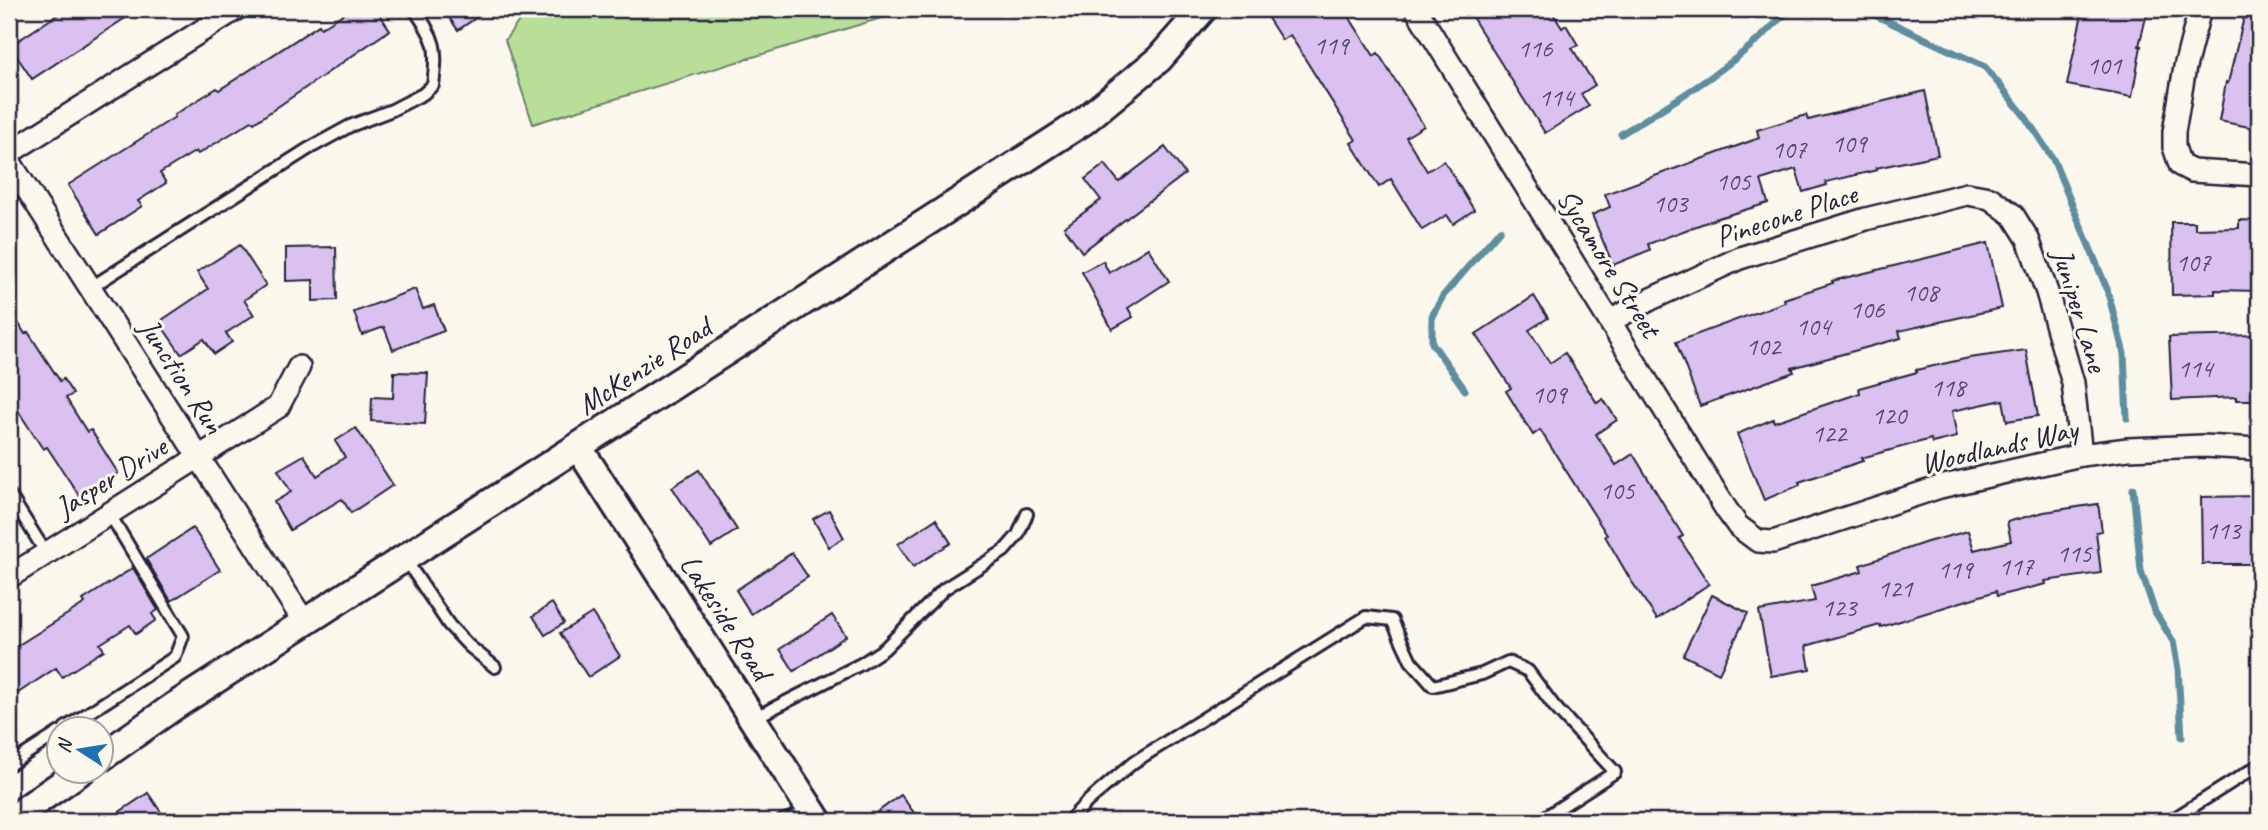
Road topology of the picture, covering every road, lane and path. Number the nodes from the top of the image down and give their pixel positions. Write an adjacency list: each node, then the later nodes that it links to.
1 (236, 9): 6 (street)
2 (414, 9): 10 (lane)
3 (1203, 9): 13 (street, McKenzie Road)
4 (1416, 9): 11 (street, Sycamore Street)
5 (2200, 9): 8 (street)
6 (9, 153)
7 (9, 161): 10 (street, Junction Run)
8 (2259, 175)
9 (1990, 198): 11 (street, Pinecone Place); 15 (street, Juniper Lane)
10 (90, 288): 16 (street, Junction Run)
11 (1610, 321): 20 (street, Sycamore Street)
12 (299, 367): 16 (street, Jasper Drive)
13 (579, 448): 22 (street, McKenzie Road); 27 (street, Lakeside Road)
14 (2259, 449): 15 (street, Woodlands Way)
15 (2081, 455): 20 (street, Woodlands Way)
16 (198, 457): 18 (street, Jasper Drive); 24 (street, Junction Run)
17 (9, 494): 21 (lane)
18 (109, 513): 21 (street, Jasper Drive); 26 (lane)
19 (1027, 514): 27 (lane)
20 (1758, 541)
21 (46, 553): 23 (street, Jasper Drive)
22 (405, 559): 24 (street, McKenzie Road); 25 (lane)
23 (9, 577)
24 (305, 623): 29 (street, McKenzie Road)
25 (495, 667)
26 (88, 714)
27 (752, 719): 33 (street, Lakeside Road)
28 (46, 741): 30 (lane)
29 (116, 747)
30 (9, 765)
31 (2259, 765): 38 (lane)
32 (66, 784): 34 (street)
33 (814, 816): 35 (lane)
34 (25, 817)
35 (782, 821)
36 (1069, 821): 37 (lane)
37 (1539, 821)
38 (2171, 821)

